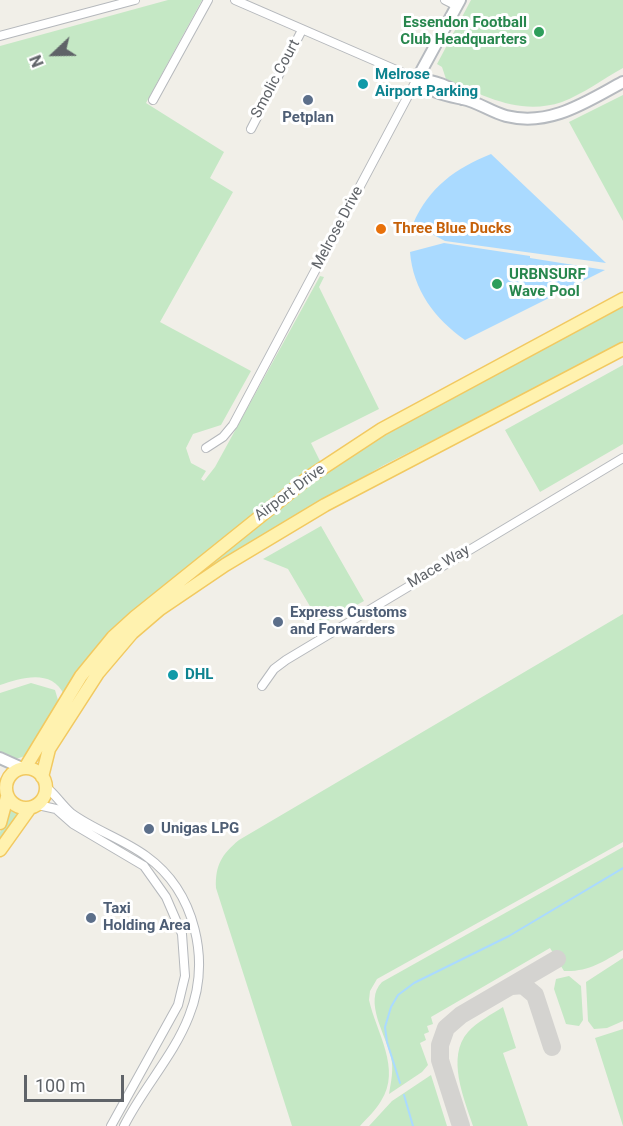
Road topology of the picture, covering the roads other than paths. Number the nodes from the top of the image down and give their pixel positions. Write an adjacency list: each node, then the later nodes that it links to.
1 (135, 0): 7 (street)
2 (208, 0): 10 (street)
3 (235, 0): 6 (street)
4 (445, 0): 5 (street)
5 (459, 3): 8 (street, Melrose Drive)
6 (302, 30): 8 (street); 11 (street, Smolic Court)
7 (0, 36)
8 (417, 79): 9 (street); 14 (street, Melrose Drive)
9 (623, 82)
10 (153, 100)
11 (250, 129)
12 (623, 299): 18 (main road, Airport Drive)
13 (623, 350): 19 (main road, Airport Drive)
14 (206, 448)
15 (623, 458): 16 (street, Mace Way)
16 (262, 686)
17 (0, 758): 18 (street)
18 (23, 768): 19 (main road); 20 (main road)
19 (44, 782): 21 (main road); 25 (street)
20 (7, 797): 21 (main road); 22 (main road)
21 (34, 806): 23 (main road); 24 (street)
22 (0, 823)
23 (0, 850)
24 (111, 1126)
25 (124, 1126)

